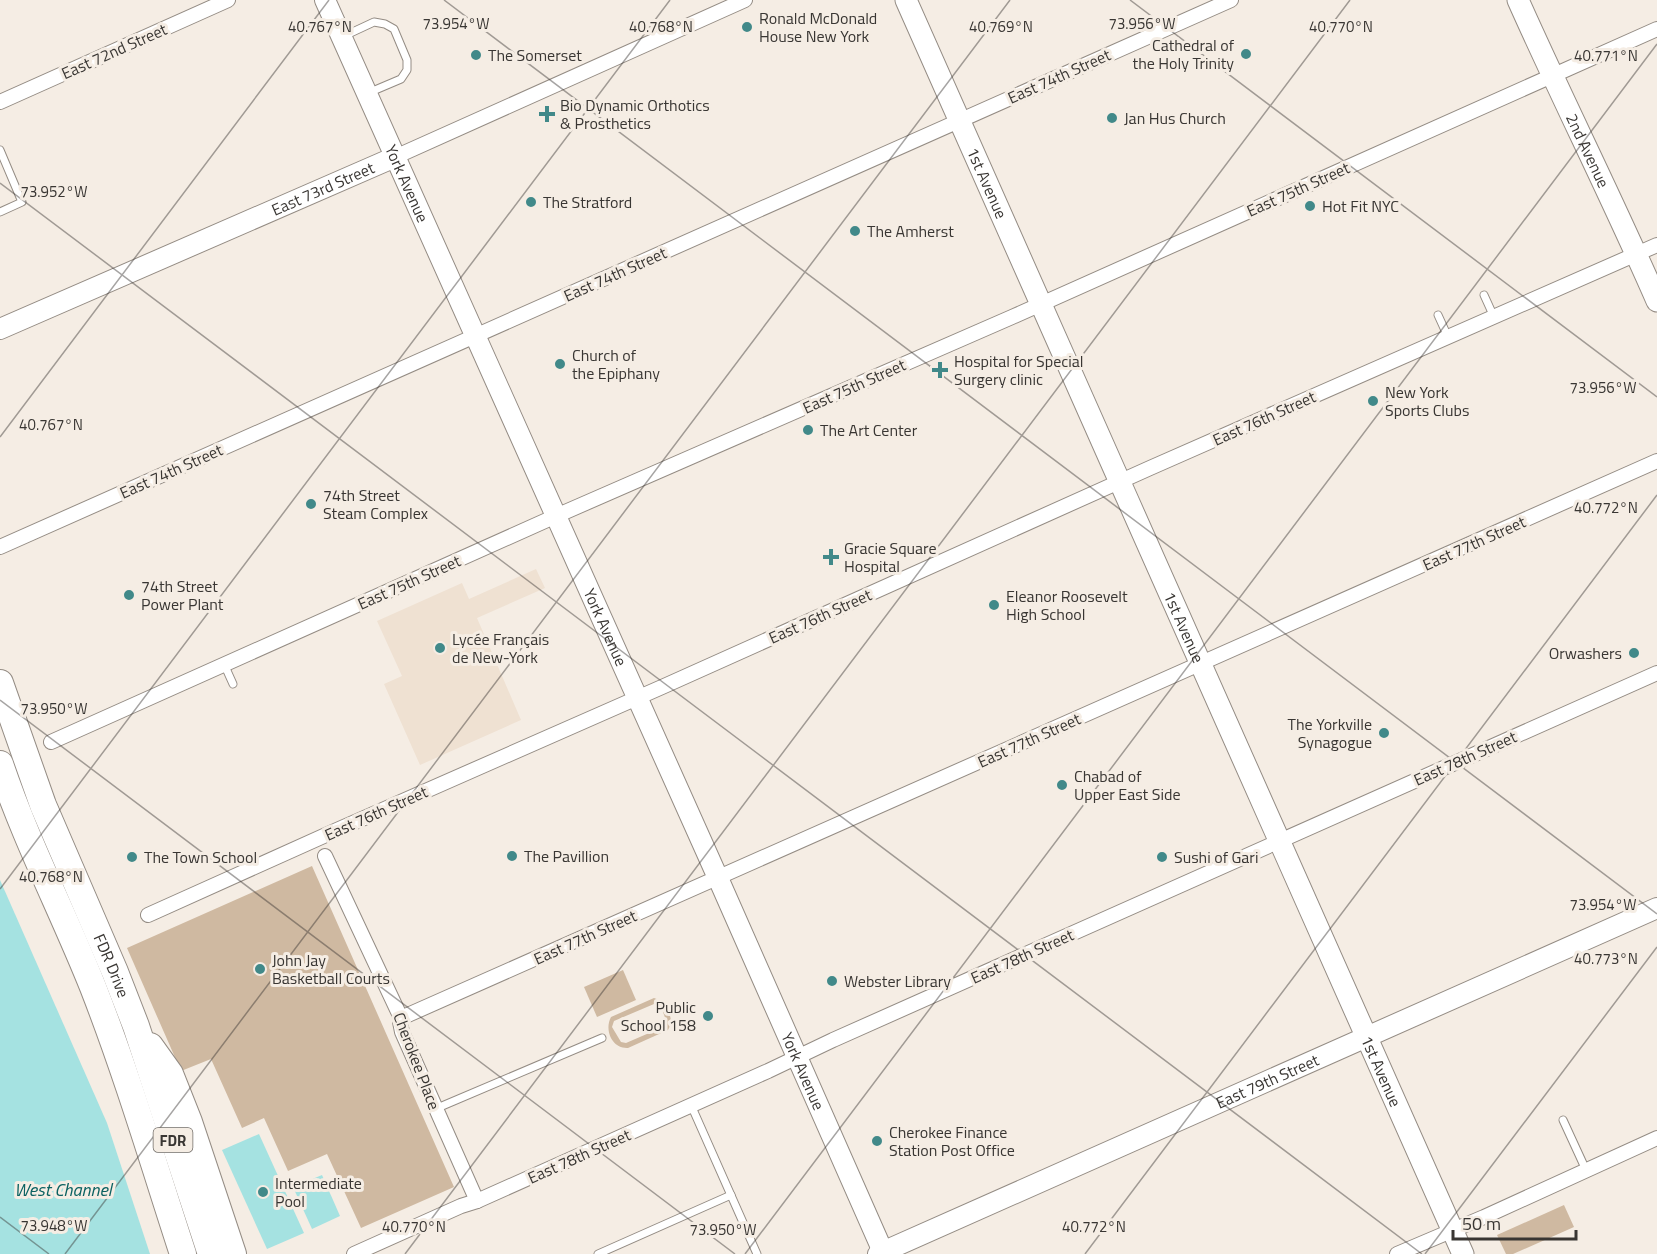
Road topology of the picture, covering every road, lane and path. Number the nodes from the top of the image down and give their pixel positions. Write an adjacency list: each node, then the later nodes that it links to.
1 (228, 0): 11 (street, East 72nd Street)
2 (325, 0): 8 (main road, York Avenue)
3 (745, 0): 14 (street, East 73rd Street)
4 (906, 0): 12 (main road, 1st Avenue)
5 (1231, 0): 12 (street, East 74th Street)
6 (1518, 0): 9 (main road, 2nd Avenue)
7 (1657, 29): 9 (street, East 75th Street)
8 (342, 37): 10 (main road, York Avenue); 10 (lane)
9 (1552, 76): 17 (main road, 2nd Avenue); 20 (street, East 75th Street)
10 (367, 93): 14 (main road, York Avenue)
11 (0, 102)
12 (960, 120): 20 (main road, 1st Avenue); 24 (street, East 74th Street)
13 (0, 150): 15 (lane)
14 (395, 157): 23 (main road, East 73rd Street); 24 (main road, York Avenue)
15 (0, 212)
16 (1657, 245): 17 (street, East 76th Street)
17 (1636, 254): 19 (main road, 2nd Avenue); 22 (street, East 76th Street)
18 (1484, 295): 22 (lane)
19 (1657, 302)
20 (1042, 304): 27 (main road, 1st Avenue); 28 (street, East 75th Street)
21 (1438, 315): 25 (lane)
22 (1494, 317): 25 (street, East 76th Street)
23 (0, 329)
24 (475, 336): 28 (main road, York Avenue); 29 (street, East 74th Street)
25 (1448, 337): 27 (street, East 76th Street)
26 (1657, 461): 31 (street, East 77th Street)
27 (1120, 481): 31 (main road, 1st Avenue); 35 (street, East 76th Street)
28 (556, 516): 30 (street, East 75th Street); 35 (main road, York Avenue)
29 (0, 547)
30 (224, 664): 34 (lane); 36 (street, East 75th Street)
31 (1200, 664): 38 (main road, 1st Avenue); 40 (street, East 77th Street)
32 (1657, 673): 38 (street, East 78th Street)
33 (0, 682): 44 (highway, FDR Drive / FDR)
34 (232, 684)
35 (638, 698): 40 (main road, York Avenue); 42 (street, East 76th Street)
36 (51, 742)
37 (0, 764): 57 (highway, FDR Drive / FDR)
38 (1278, 841): 45 (main road, 1st Avenue); 47 (street, East 78th Street)
39 (326, 856): 43 (street, Cherokee Place)
40 (718, 878): 43 (street, East 77th Street); 47 (main road, York Avenue)
41 (1657, 908): 45 (main road, East 79th Street)
42 (148, 915)
43 (401, 1018): 49 (street, Cherokee Place)
44 (136, 1026): 58 (highway, FDR Drive / FDR); 59 (highway)
45 (1366, 1036): 55 (main road, 1st Avenue); 56 (main road, East 79th Street)
46 (602, 1038): 49 (lane)
47 (797, 1057): 48 (street, East 78th Street); 56 (main road, York Avenue)
48 (691, 1105): 53 (lane); 54 (street, East 78th Street)
49 (435, 1109): 54 (street, Cherokee Place)
50 (1563, 1120): 52 (lane)
51 (1657, 1138): 52 (street)
52 (1586, 1170): 55 (street)
53 (730, 1195): 61 (lane); 62 (lane)
54 (477, 1201): 60 (street, East 78th Street)
55 (1452, 1231): 63 (street); 64 (main road, 1st Avenue)
56 (881, 1253)
57 (183, 1254)
58 (211, 1254)
59 (233, 1254)
60 (354, 1254)
61 (598, 1254)
62 (757, 1254)
63 (1396, 1254)
64 (1463, 1254)

